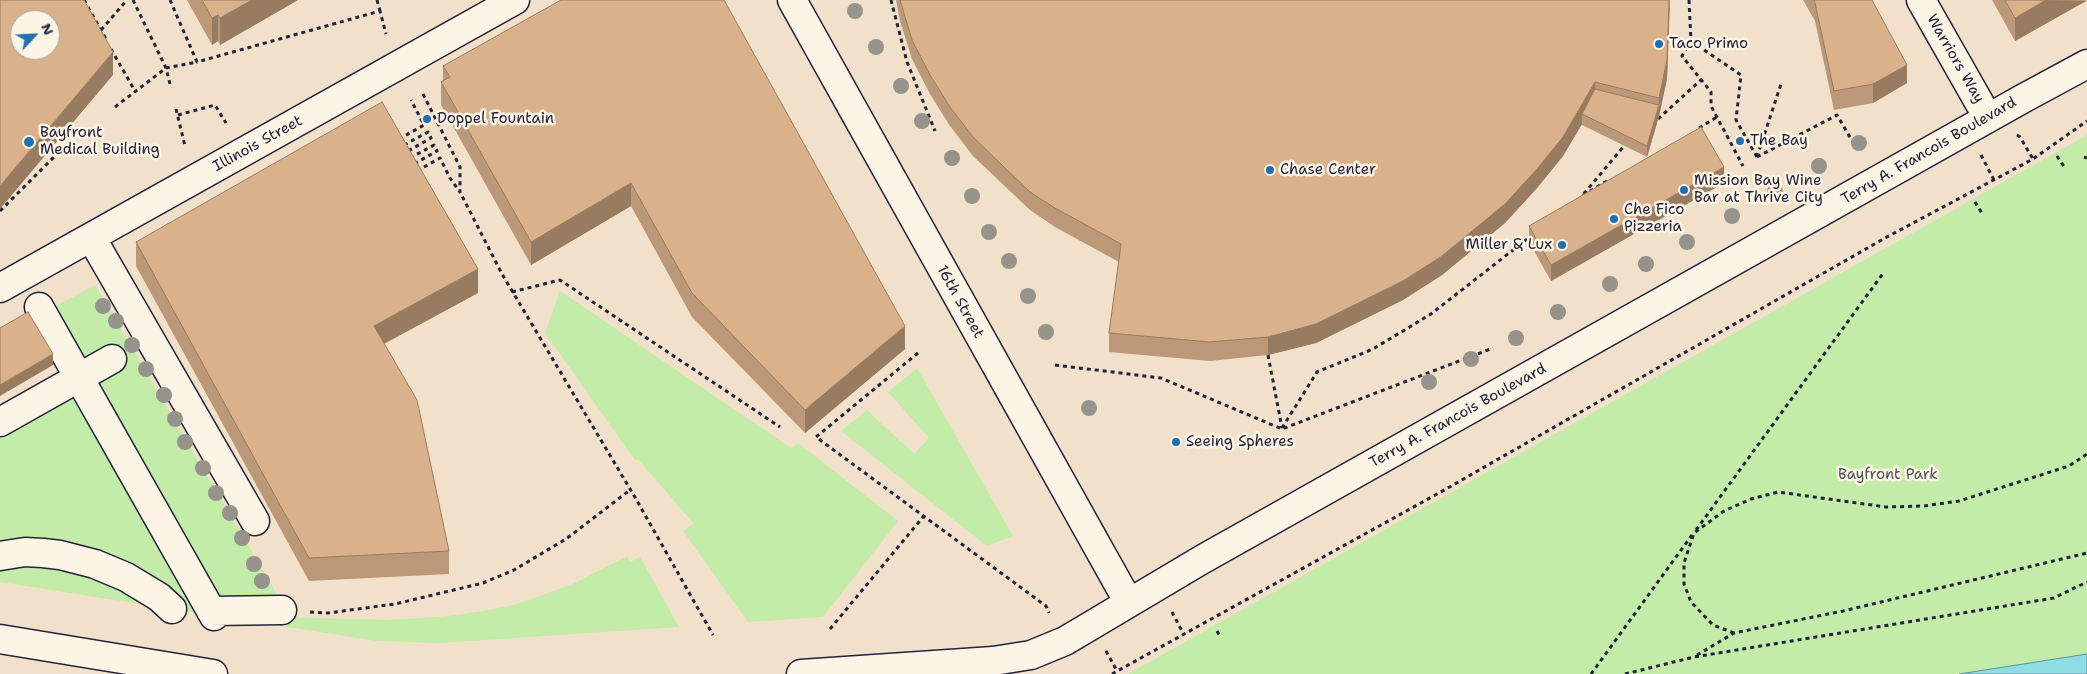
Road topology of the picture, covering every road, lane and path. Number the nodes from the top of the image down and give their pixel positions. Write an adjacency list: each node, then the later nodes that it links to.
1 (84, 0): 12 (path)
2 (127, 0): 12 (path)
3 (133, 0): 17 (path)
4 (170, 0): 15 (path)
5 (377, 0): 11 (path)
6 (515, 0): 50 (street, Illinois Street)
7 (792, 0): 72 (street, 16th Street)
8 (891, 0): 32 (path)
9 (1689, 0): 14 (path)
10 (1921, 0): 28 (street, Warriors Way)
11 (380, 11): 13 (path); 15 (path)
12 (101, 30): 21 (path)
13 (386, 34)
14 (1691, 41): 18 (path); 39 (path)
15 (197, 62): 17 (path)
16 (2087, 64): 28 (street, Terry A. Francois Boulevard)
17 (166, 68): 20 (path); 21 (path)
18 (1702, 79): 27 (path); 29 (path)
19 (1781, 84): 39 (path)
20 (171, 88)
21 (135, 91): 24 (path)
22 (423, 94): 43 (path)
23 (411, 100): 43 (path)
24 (116, 107)
25 (176, 109): 26 (path)
26 (178, 115): 31 (path); 35 (path)
27 (1718, 118): 33 (path); 40 (path)
28 (1988, 118): 72 (street, Terry A. Francois Boulevard)
29 (1658, 119)
30 (2087, 121): 85 (path)
31 (226, 123)
32 (935, 131)
33 (1692, 132)
34 (1854, 144): 39 (path)
35 (185, 146)
36 (1624, 146): 44 (path)
37 (60, 151): 47 (path)
38 (2057, 156): 41 (path)
39 (1757, 157)
40 (1743, 166)
41 (2065, 168)
42 (1616, 176): 44 (path)
43 (460, 192): 53 (path)
44 (1582, 196): 45 (path)
45 (1574, 202)
46 (1975, 202): 48 (path)
47 (0, 211)
48 (1983, 215)
49 (1537, 231): 63 (path)
50 (91, 237): 52 (street, Illinois Street); 67 (street)
51 (1884, 272): 68 (path)
52 (0, 288)
53 (512, 292): 62 (path); 65 (path)
54 (39, 307): 60 (street)
55 (1493, 348): 63 (path)
56 (918, 352): 66 (path)
57 (1268, 356): 63 (path)
58 (112, 360): 60 (street)
59 (1055, 365): 63 (path)
60 (79, 378): 61 (street); 74 (street)
61 (0, 422)
62 (780, 427)
63 (1282, 429)
64 (2087, 454): 68 (path)
65 (630, 490): 74 (path); 79 (path)
66 (923, 517): 75 (path); 76 (path)
67 (255, 521)
68 (1694, 533): 78 (path); 86 (path)
69 (8, 553): 73 (street)
70 (2087, 553): 78 (path)
71 (2087, 582): 82 (path)
72 (1129, 603): 84 (street, Terry A. Francois Boulevard)
73 (172, 609)
74 (282, 610)
75 (1049, 613)
76 (830, 629)
77 (1217, 631): 80 (path)
78 (1734, 633): 82 (path)
79 (714, 635)
80 (1221, 638)
81 (0, 639): 83 (street)
82 (1694, 657): 87 (path)
83 (214, 674)
84 (801, 674)
85 (1112, 674)
86 (1591, 674)
87 (1625, 674)

